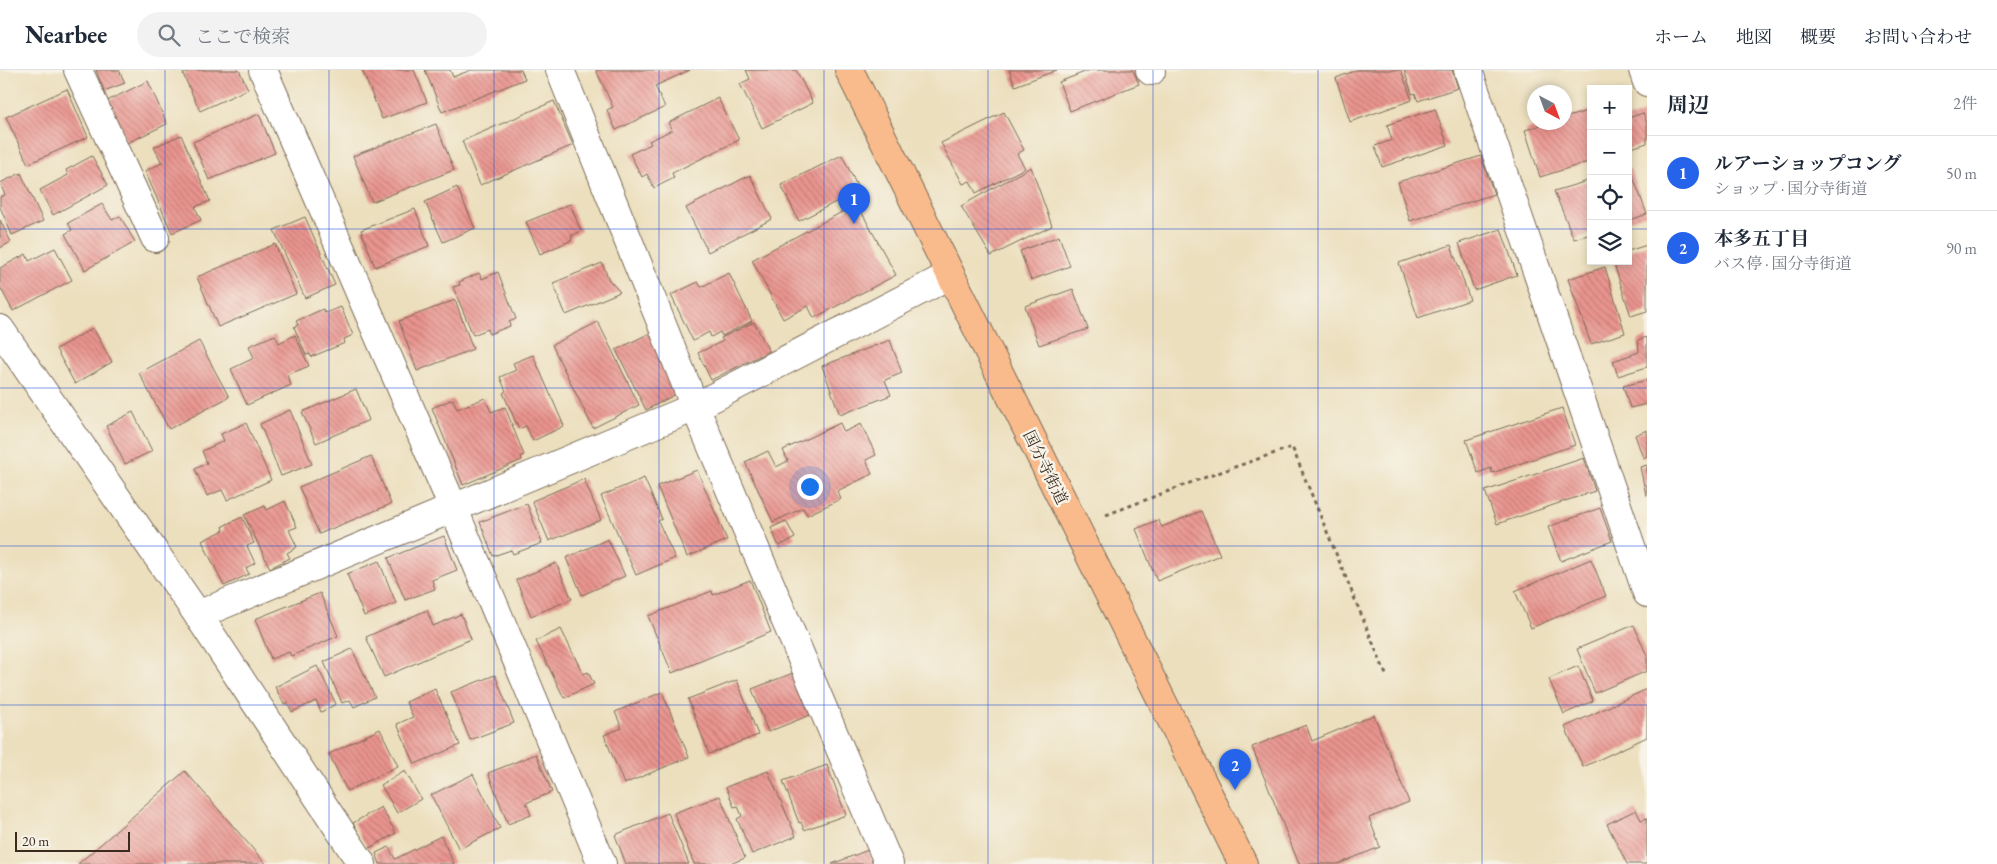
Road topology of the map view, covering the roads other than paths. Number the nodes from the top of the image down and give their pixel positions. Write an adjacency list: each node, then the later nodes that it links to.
1 (78, 70): 8 (street)
2 (263, 70): 12 (street)
3 (560, 70): 11 (street)
4 (849, 70): 9 (main road, 国分寺街道)
5 (1468, 70): 13 (street)
6 (1643, 70): 7 (street)
7 (1647, 82)
8 (155, 238)
9 (950, 275): 11 (street); 18 (main road, 国分寺街道)
10 (0, 329): 14 (street)
11 (695, 407): 12 (street); 17 (street)
12 (453, 508): 14 (street); 16 (street)
13 (1645, 582)
14 (198, 615): 15 (street)
15 (362, 864)
16 (602, 864)
17 (889, 864)
18 (1243, 864)

